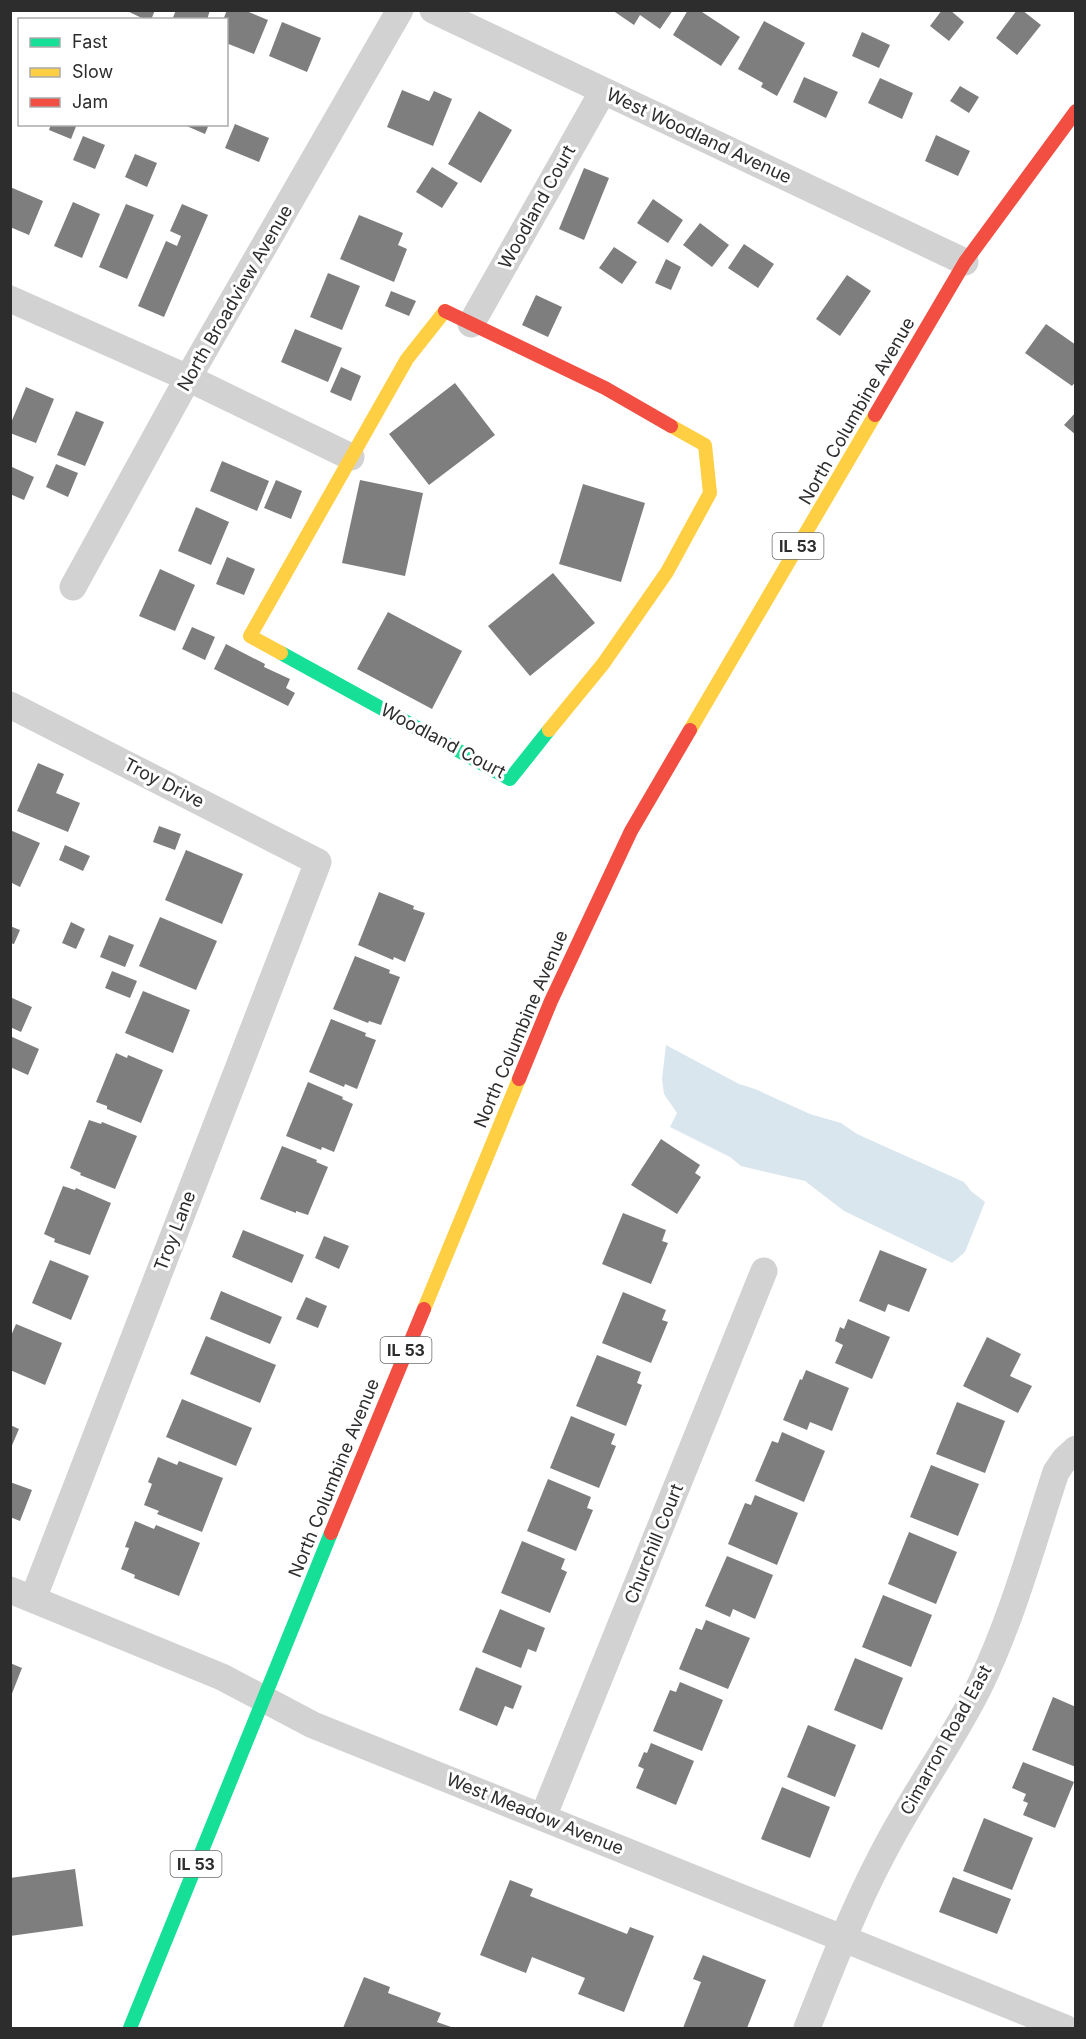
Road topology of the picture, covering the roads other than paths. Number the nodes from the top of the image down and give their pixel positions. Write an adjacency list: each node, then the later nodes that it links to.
1 (400, 10): 8 (street, North Broadview Avenue)
2 (433, 10): 3 (street, West Woodland Avenue)
3 (603, 90): 5 (street, West Woodland Avenue); 7 (street, Woodland Court)
4 (1076, 111): 5 (main road, North Columbine Avenue / IL 53)
5 (965, 262): 16 (main road, North Columbine Avenue / IL 53)
6 (10, 299): 8 (street)
7 (471, 324): 9 (main road, Woodland Court); 9 (main road, Woodland Court)
8 (188, 378): 9 (street); 10 (street, North Broadview Avenue)
9 (351, 457)
10 (73, 587)
11 (10, 705): 12 (street, Troy Drive)
12 (318, 862): 15 (street, Troy Lane)
13 (764, 1270): 17 (street, Churchill Court)
14 (1076, 1449): 18 (street, Cimarron Road East)
15 (22, 1595): 16 (street, West Meadow Avenue)
16 (262, 1699): 17 (street, West Meadow Avenue); 19 (main road, North Columbine Avenue / IL 53)
17 (543, 1817): 18 (street, West Meadow Avenue)
18 (843, 1938): 20 (street, Cimarron Road East); 21 (street, West Meadow Avenue)
19 (130, 2028)
20 (807, 2028)
21 (1065, 2028)

